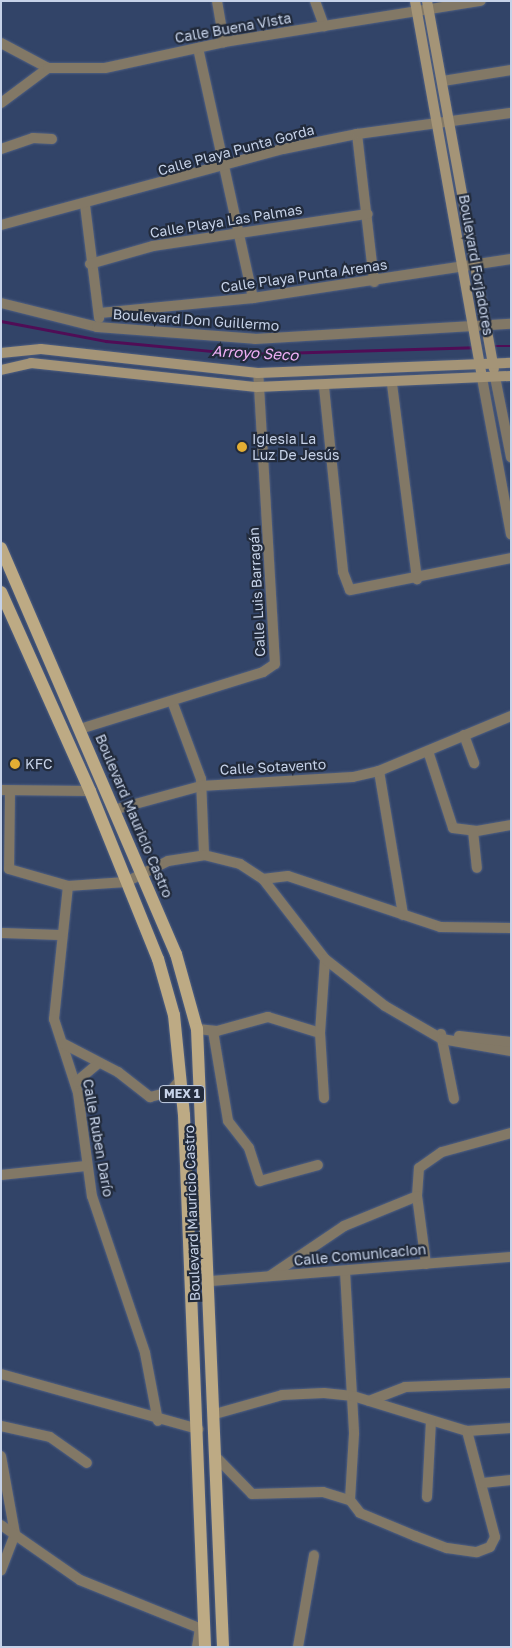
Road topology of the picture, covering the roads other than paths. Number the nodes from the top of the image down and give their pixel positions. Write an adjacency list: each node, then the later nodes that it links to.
1 (216, 1): 8 (street)
2 (315, 1): 7 (street)
3 (415, 1): 6 (main road, Boulevard Forjadores)
4 (482, 1): 5 (street, Calle Buena Vista)
5 (428, 6): 6 (street, Calle Buena Vista); 13 (main road, Boulevard Forjadores)
6 (417, 12): 7 (street, Calle Buena Vista); 16 (main road, Boulevard Forjadores)
7 (324, 26): 8 (street, Calle Buena Vista)
8 (224, 42): 10 (street, Calle Buena Vista)
9 (1, 43): 11 (street)
10 (198, 48): 11 (street, Calle Buena Vista); 21 (street)
11 (48, 68): 14 (street)
12 (511, 70): 13 (street)
13 (443, 81): 17 (main road, Boulevard Forjadores)
14 (1, 103)
15 (511, 113): 17 (street, Calle Playa Punta Gorda)
16 (437, 122): 17 (street, Calle Playa Punta Gorda); 18 (street, Calle Playa Punta Gorda); 29 (main road, Boulevard Forjadores)
17 (451, 123): 28 (main road, Boulevard Forjadores)
18 (357, 134): 21 (street, Calle Playa Punta Gorda); 23 (street)
19 (52, 139): 20 (street)
20 (1, 149)
21 (223, 169): 22 (street, Calle Playa Punta Gorda); 25 (street)
22 (85, 205): 24 (street, Calle Playa Punta Gorda); 27 (street)
23 (368, 214): 25 (street, Calle Playa Las Palmas); 30 (street)
24 (1, 225)
25 (238, 232): 27 (street, Calle Playa Las Palmas); 31 (street)
26 (511, 259): 28 (street, Calle Playa Punta Arenas)
27 (90, 264): 33 (street)
28 (477, 264): 29 (street, Calle Playa Punta Arenas); 36 (main road, Boulevard Forjadores)
29 (462, 266): 30 (street, Calle Playa Punta Arenas); 37 (main road, Boulevard Forjadores)
30 (374, 282): 31 (street, Calle Playa Punta Arenas)
31 (254, 298): 33 (street, Calle Playa Punta Arenas)
32 (1, 303): 35 (street, Boulevard Don Guillermo)
33 (100, 313): 35 (street)
34 (511, 324): 36 (street, Boulevard Don Guillermo)
35 (97, 327): 37 (street, Boulevard Don Guillermo)
36 (488, 329): 37 (street, Boulevard Don Guillermo); 39 (main road, Boulevard Forjadores)
37 (474, 330): 40 (main road, Boulevard Forjadores)
38 (1, 353): 43 (main road)
39 (493, 362): 40 (main road); 41 (main road); 45 (main road, Boulevard Forjadores)
40 (479, 363): 43 (main road); 46 (main road, Boulevard Forjadores)
41 (511, 363)
42 (1, 370): 48 (main road)
43 (258, 373): 48 (street, Calle Luis Barragán)
44 (511, 376): 45 (main road)
45 (495, 377): 46 (main road); 50 (street, Boulevard Forjadores)
46 (482, 378): 47 (main road); 51 (street, Boulevard Forjadores)
47 (392, 384): 49 (main road); 54 (street)
48 (257, 387): 49 (main road); 56 (street, Calle Luis Barragán)
49 (324, 387): 54 (street)
50 (511, 457)
51 (511, 534)
52 (1, 548): 58 (main road, Boulevard Mauricio Castro / MEX 1)
53 (511, 558): 54 (street)
54 (417, 579)
55 (1, 592): 65 (main road, Boulevard Mauricio Castro / MEX 1)
56 (172, 701): 58 (street, Calle Luis Barragán); 63 (street)
57 (511, 716): 59 (street, Calle Sotavento)
58 (80, 729): 66 (main road, Boulevard Mauricio Castro / MEX 1)
59 (464, 735): 60 (street, Calle Sotavento); 61 (street)
60 (428, 751): 62 (street, Calle Sotavento); 68 (street)
61 (474, 763)
62 (379, 771): 63 (street, Calle Sotavento); 75 (street)
63 (201, 786): 66 (street, Calle Sotavento); 69 (street)
64 (5, 790): 65 (street); 74 (street)
65 (90, 791): 73 (main road, Boulevard Mauricio Castro / MEX 1)
66 (117, 809): 71 (main road, Boulevard Mauricio Castro / MEX 1)
67 (511, 824): 68 (street)
68 (473, 831): 70 (street)
69 (204, 855): 71 (street); 72 (street)
70 (477, 868)
71 (143, 874): 73 (street); 80 (main road, Boulevard Mauricio Castro / MEX 1)
72 (263, 879): 75 (street); 79 (street)
73 (126, 882): 74 (street); 88 (main road, Boulevard Mauricio Castro / MEX 1)
74 (68, 886): 78 (street, Calle Ruben Darío)
75 (403, 915): 76 (street)
76 (511, 928)
77 (1, 933): 78 (street)
78 (60, 935): 85 (street, Calle Ruben Darío)
79 (325, 959): 82 (street); 83 (street)
80 (197, 1029): 81 (street); 101 (main road, Boulevard Mauricio Castro / MEX 1)
81 (213, 1031): 82 (street); 93 (street)
82 (320, 1033): 90 (street)
83 (441, 1036): 84 (street); 86 (street); 91 (street)
84 (511, 1042)
85 (64, 1044): 87 (street); 89 (street, Calle Ruben Darío)
86 (511, 1051)
87 (99, 1063): 88 (street); 89 (street)
88 (181, 1079): 111 (main road, Boulevard Mauricio Castro / MEX 1)
89 (76, 1082): 94 (street, Calle Ruben Darío)
90 (324, 1098)
91 (454, 1099)
92 (511, 1133): 96 (street)
93 (318, 1165)
94 (86, 1166): 95 (street); 108 (street, Calle Ruben Darío)
95 (1, 1175)
96 (417, 1196): 98 (street); 100 (street)
97 (511, 1257): 98 (street, Calle Comunicacion)
98 (426, 1264): 99 (street, Calle Comunicacion)
99 (345, 1271): 100 (street, Calle Comunicacion); 104 (street)
100 (270, 1276): 101 (street, Calle Comunicacion)
101 (211, 1281): 106 (main road, Boulevard Mauricio Castro / MEX 1)
102 (1, 1374): 108 (street)
103 (511, 1383): 105 (street)
104 (353, 1396): 105 (street); 106 (street); 119 (street)
105 (369, 1402): 107 (street)
106 (216, 1414): 114 (main road, Boulevard Mauricio Castro / MEX 1)
107 (431, 1420): 112 (street); 118 (street)
108 (158, 1421): 111 (street)
109 (1, 1426): 115 (street)
110 (511, 1428): 112 (street)
111 (198, 1429): 124 (main road, Boulevard Mauricio Castro / MEX 1)
112 (467, 1431): 117 (street)
113 (1, 1456): 121 (street)
114 (217, 1458): 119 (street); 127 (main road, Boulevard Mauricio Castro / MEX 1)
115 (87, 1463)
116 (511, 1480): 117 (street)
117 (483, 1483): 119 (street)
118 (427, 1497)
119 (350, 1500)
120 (1, 1525): 121 (street)
121 (15, 1534): 123 (street); 124 (street)
122 (314, 1555): 128 (street)
123 (1, 1570)
124 (202, 1629): 125 (street); 126 (main road, Boulevard Mauricio Castro / MEX 1)
125 (197, 1647)
126 (205, 1647)
127 (223, 1647)
128 (298, 1647)

